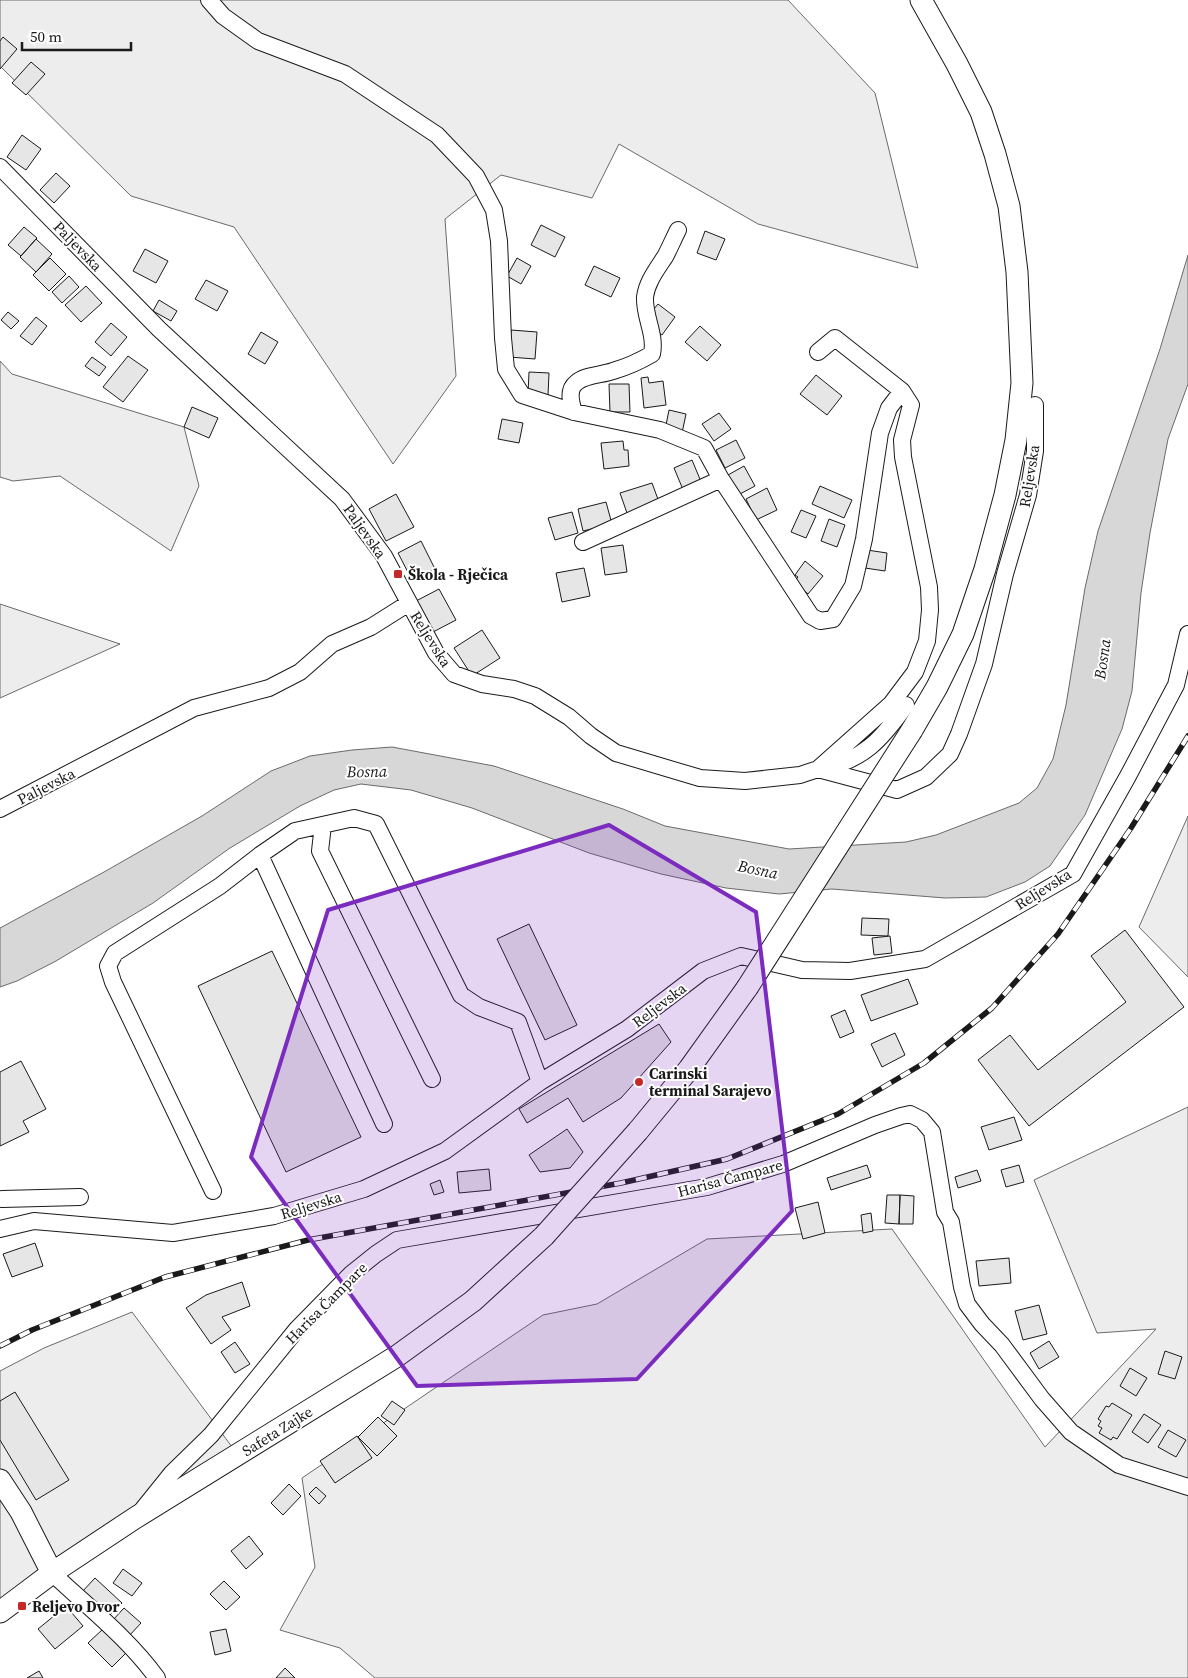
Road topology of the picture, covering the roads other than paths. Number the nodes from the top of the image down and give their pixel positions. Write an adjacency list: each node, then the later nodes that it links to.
1 (209, 0): 8 (street)
2 (921, 0): 27 (main road, Safeta Zajke, bridge)
3 (0, 167): 11 (street, Paljevska)
4 (678, 230): 8 (street)
5 (818, 352): 6 (street)
6 (902, 391): 9 (street); 14 (street)
7 (1035, 405): 14 (street, Reljevska)
8 (574, 412): 9 (street)
9 (721, 479): 10 (street)
10 (583, 542)
11 (410, 603): 14 (street, Reljevska); 15 (street, Paljevska)
12 (1188, 634): 19 (street, Reljevska)
13 (906, 705): 14 (street)
14 (818, 769)
15 (0, 809)
16 (323, 825): 17 (street); 18 (street); 19 (street)
17 (260, 855): 20 (street); 21 (street)
18 (432, 1079)
19 (540, 1082): 24 (street, Reljevska)
20 (384, 1124)
21 (213, 1191)
22 (80, 1197): 23 (street)
23 (1, 1198)
24 (0, 1229)
25 (0, 1480): 28 (main road)
26 (1188, 1487): 27 (street, Harisa Čampare)
27 (135, 1518): 28 (main road, Safeta Zajke)
28 (52, 1573): 29 (main road, Safeta Zajke); 30 (street)
29 (0, 1612)
30 (157, 1678)

